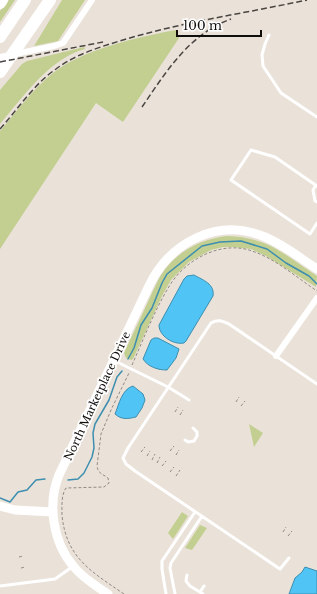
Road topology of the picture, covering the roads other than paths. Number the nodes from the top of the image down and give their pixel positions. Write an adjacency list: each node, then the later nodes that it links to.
1 (2, 0): 5 (highway)
2 (25, 0): 7 (highway)
3 (50, 0): 9 (highway)
4 (92, 0): 8 (street)
5 (0, 3)
6 (269, 35): 10 (lane)
7 (0, 37)
8 (0, 57)
9 (0, 72)
10 (317, 117)
11 (316, 185): 12 (lane); 13 (lane)
12 (317, 202)
13 (317, 223)
14 (317, 269): 17 (street, North Marketplace Drive)
15 (317, 298): 16 (street)
16 (276, 356): 18 (lane); 19 (lane)
17 (114, 360): 19 (lane); 24 (street, North Marketplace Drive)
18 (317, 384)
19 (168, 386): 20 (lane); 25 (lane)
20 (189, 400)
21 (193, 428): 22 (lane)
22 (185, 440)
23 (0, 506): 24 (street)
24 (53, 512): 30 (street, North Marketplace Drive)
25 (195, 512): 26 (lane); 28 (lane)
26 (202, 516): 27 (lane); 29 (lane)
27 (289, 558)
28 (162, 561): 29 (lane); 36 (lane)
29 (171, 563): 37 (lane)
30 (73, 566): 32 (lane); 35 (street, North Marketplace Drive)
31 (187, 575): 34 (lane)
32 (0, 586)
33 (204, 586): 34 (lane)
34 (202, 593)
35 (108, 594)
36 (166, 594)
37 (175, 594)

